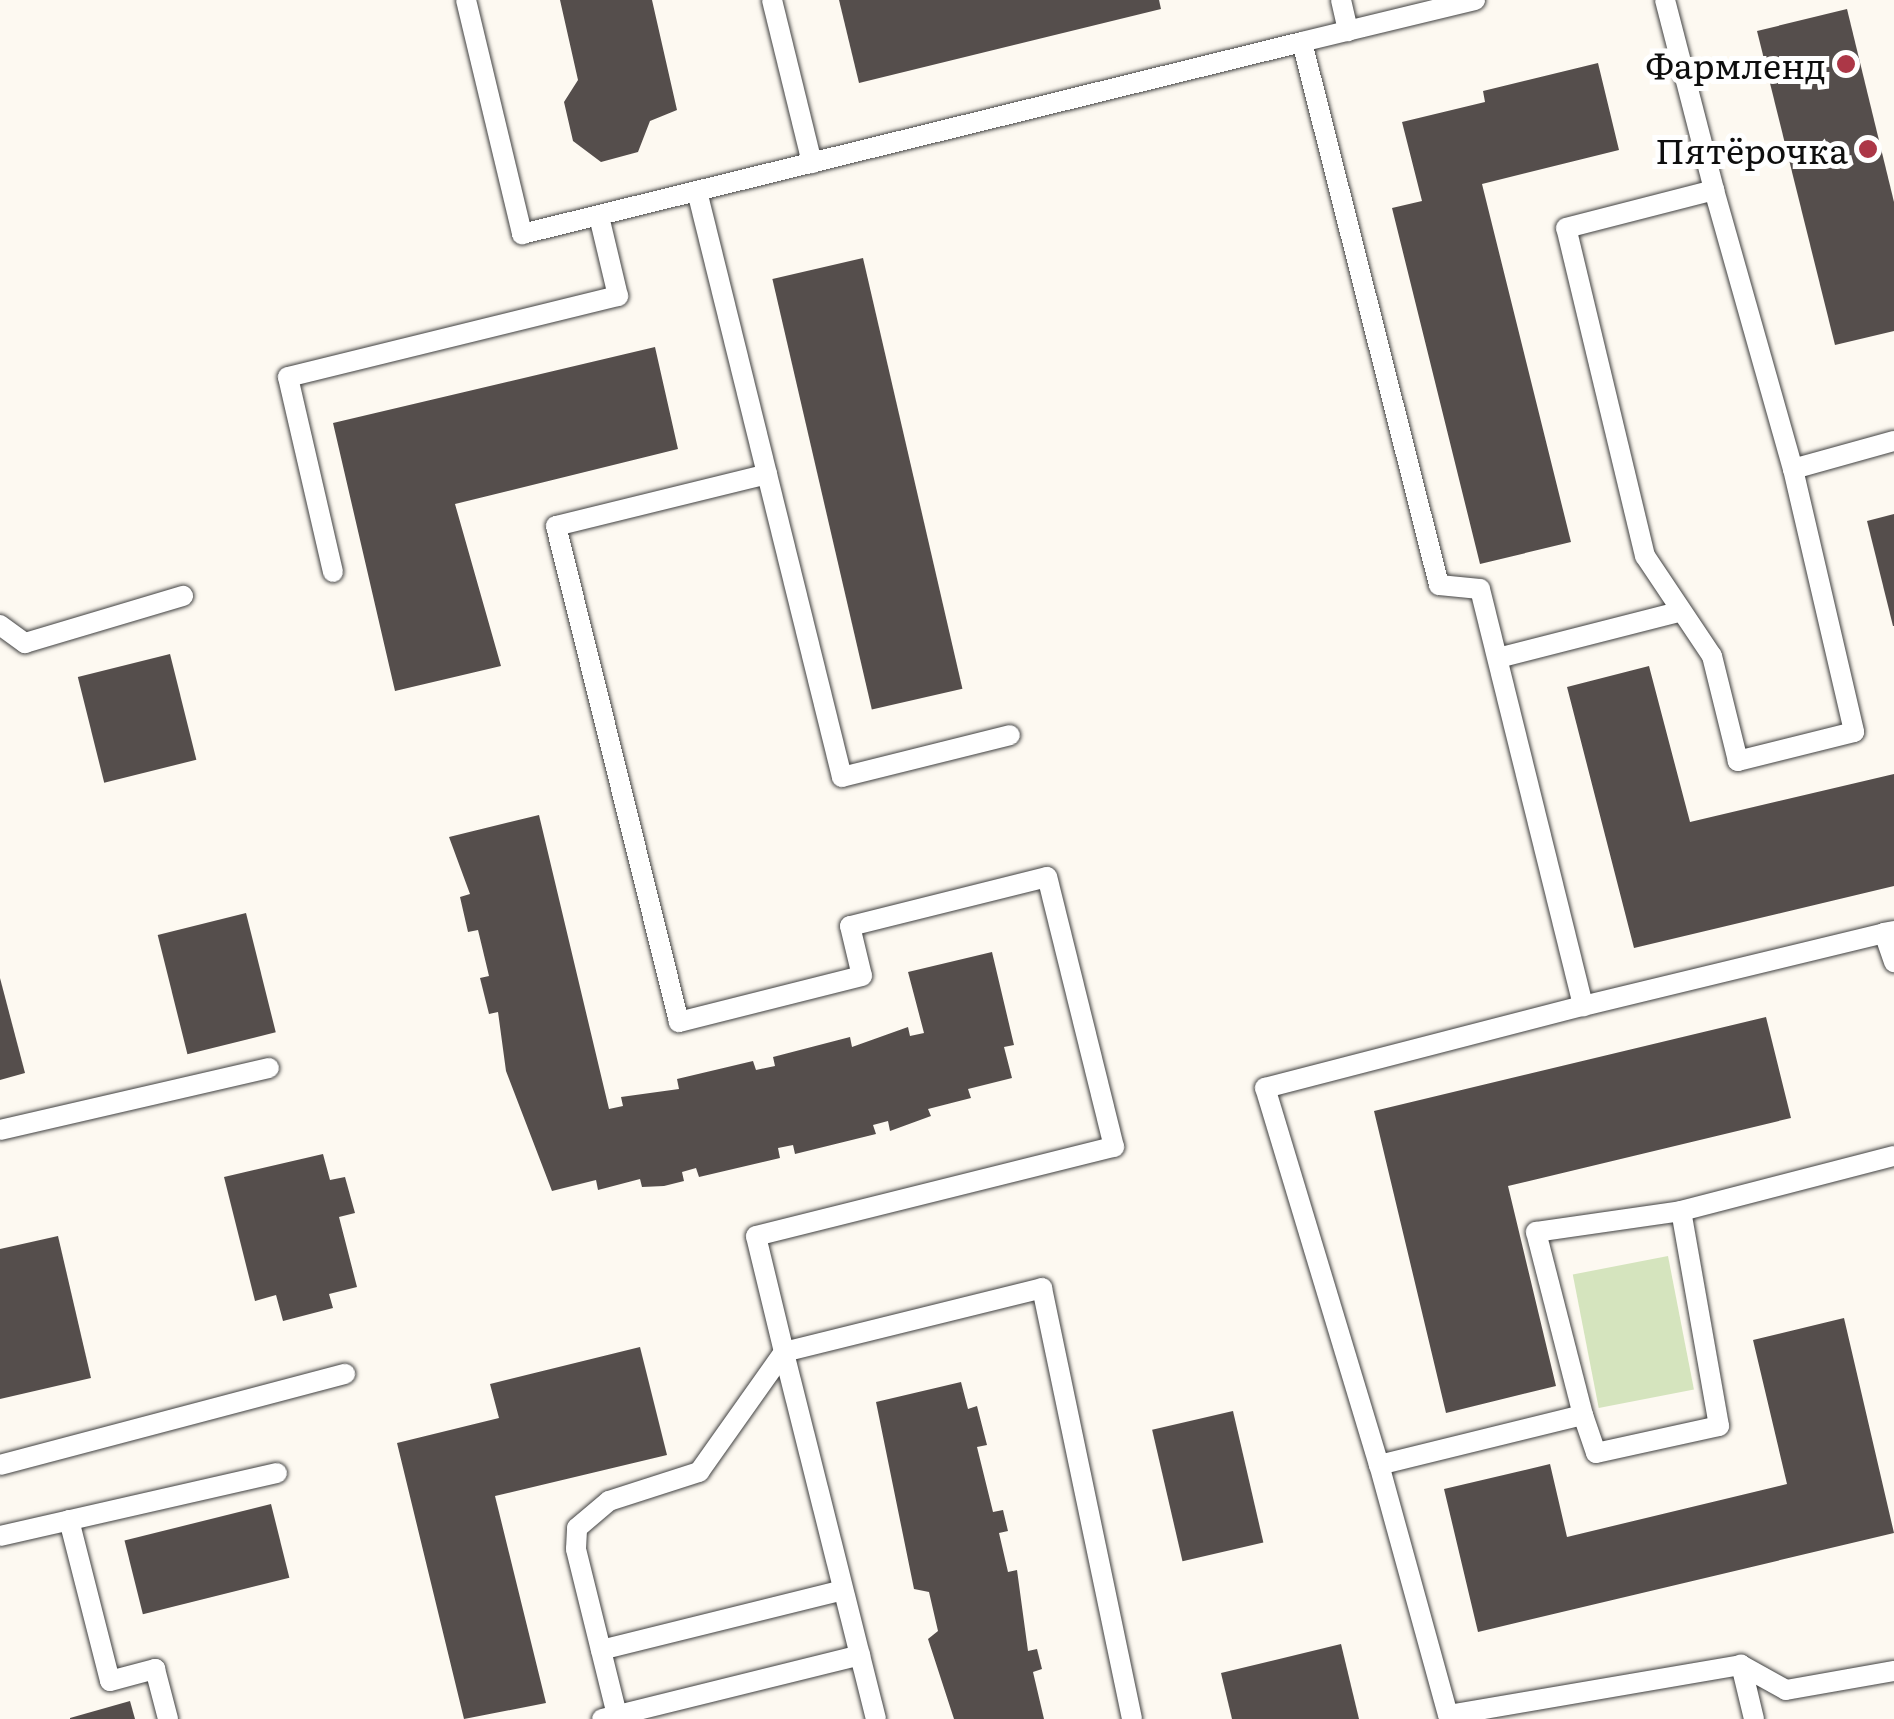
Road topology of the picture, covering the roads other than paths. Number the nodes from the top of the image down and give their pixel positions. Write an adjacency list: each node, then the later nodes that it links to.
1 (466, 0): 11 (lane)
2 (772, 0): 8 (lane)
3 (1341, 0): 6 (lane)
4 (1476, 0): 6 (lane)
5 (1665, 0): 9 (lane)
6 (1348, 31): 7 (lane)
7 (1302, 42): 8 (lane); 19 (lane)
8 (812, 163): 10 (lane)
9 (1714, 190): 13 (lane); 17 (lane)
10 (697, 192): 11 (lane); 14 (lane)
11 (600, 216): 15 (lane)
12 (1894, 442): 13 (lane)
13 (1793, 470): 17 (lane)
14 (767, 474): 20 (lane); 28 (lane)
15 (333, 572)
16 (183, 596): 18 (lane)
17 (1679, 612): 19 (lane)
18 (0, 625)
19 (1502, 657): 23 (lane)
20 (1010, 736)
21 (1889, 932): 22 (lane); 23 (lane)
22 (1894, 962)
23 (1583, 1006): 31 (lane)
24 (268, 1068): 25 (lane)
25 (0, 1130)
26 (1894, 1156): 27 (lane)
27 (1682, 1211): 30 (lane); 30 (lane)
28 (784, 1352): 36 (lane); 37 (lane); 45 (lane)
29 (345, 1374): 32 (lane)
30 (1584, 1414): 31 (lane)
31 (1379, 1464): 39 (lane)
32 (0, 1465)
33 (277, 1473): 34 (lane)
34 (69, 1520): 35 (lane); 43 (lane)
35 (0, 1536)
36 (844, 1590): 37 (lane); 38 (lane)
37 (600, 1650): 42 (lane)
38 (860, 1655): 41 (lane); 44 (lane)
39 (1740, 1665): 40 (lane); 46 (lane)
40 (1894, 1672)
41 (663, 1712): 42 (lane)
42 (610, 1717)
43 (168, 1719)
44 (876, 1719)
45 (1132, 1719)
46 (1754, 1719)

